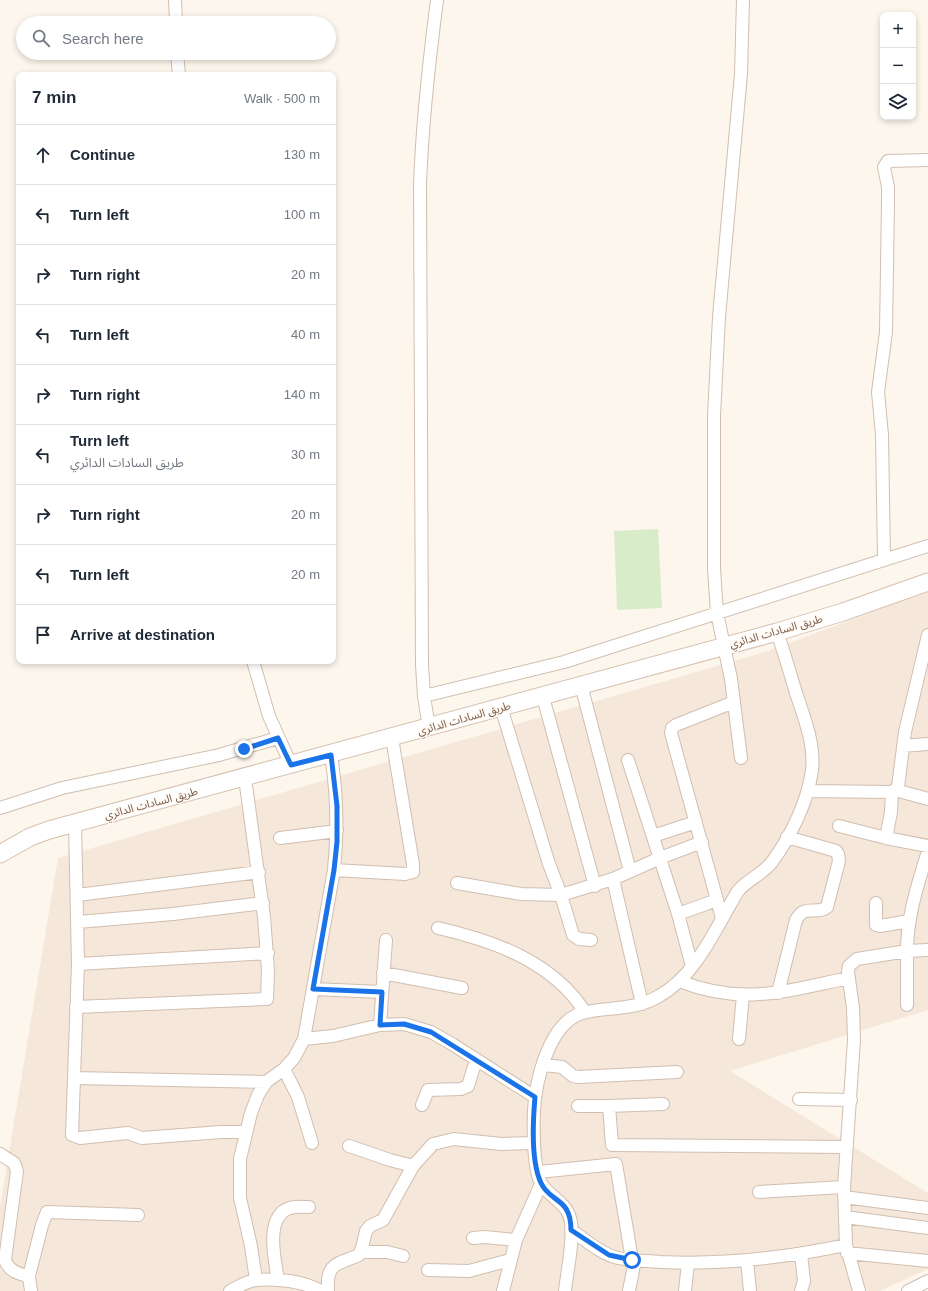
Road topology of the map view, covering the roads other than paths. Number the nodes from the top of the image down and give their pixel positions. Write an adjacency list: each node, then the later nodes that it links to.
1 (175, 0): 4 (street)
2 (437, 0): 17 (street)
3 (743, 0): 11 (street)
4 (176, 16)
5 (178, 60): 6 (street)
6 (179, 72)
7 (928, 160): 9 (street)
8 (928, 546): 9 (street)
9 (884, 560): 11 (street)
10 (928, 582): 12 (main road, طريق السادات الدائري)
11 (717, 613): 14 (street); 17 (street)
12 (778, 632): 14 (main road, طريق السادات الدائري); 31 (street)
13 (928, 635): 25 (street)
14 (725, 646): 16 (main road, طريق السادات الدائري); 19 (street)
15 (254, 664): 22 (street)
16 (581, 685): 18 (main road, طريق السادات الدائري); 49 (street)
17 (424, 696): 21 (street)
18 (543, 697): 20 (main road, طريق السادات الدائري); 53 (street)
19 (734, 702): 27 (street); 35 (street)
20 (501, 707): 21 (main road, طريق السادات الدائري); 54 (street)
21 (429, 728): 23 (main road, طريق السادات الدائري)
22 (278, 738): 29 (street); 34 (street)
23 (392, 738): 26 (main road, طريق السادات الدائري); 48 (street)
24 (928, 744): 25 (street)
25 (904, 746): 32 (street)
26 (331, 755): 29 (main road, طريق السادات الدائري); 38 (street)
27 (741, 758)
28 (628, 760): 39 (street)
29 (291, 765): 30 (main road, طريق السادات الدائري)
30 (245, 778): 36 (main road, طريق السادات الدائري); 50 (street)
31 (808, 790): 32 (street); 40 (street)
32 (894, 791): 33 (street); 42 (street)
33 (928, 799)
34 (0, 808)
35 (696, 822): 39 (street); 43 (street)
36 (75, 823): 46 (main road, طريق السادات الدائري); 55 (street)
37 (839, 826): 42 (street)
38 (337, 831): 41 (street); 48 (street)
39 (653, 836): 47 (street)
40 (787, 837): 60 (street); 77 (street)
41 (280, 838)
42 (886, 838): 44 (street)
43 (702, 842): 47 (street); 56 (street)
44 (928, 846)
45 (928, 851): 61 (street)
46 (0, 854)
47 (660, 858): 49 (street); 59 (street)
48 (334, 870): 75 (street)
49 (630, 871): 51 (street)
50 (259, 872): 55 (street); 57 (street)
51 (613, 879): 53 (street); 79 (street)
52 (456, 883): 54 (street)
53 (595, 886): 54 (street)
54 (561, 894): 65 (street)
55 (78, 895): 62 (street)
56 (718, 900): 59 (street); 60 (street)
57 (263, 903): 62 (street); 68 (street)
58 (876, 903): 61 (street)
59 (678, 914): 70 (street)
60 (722, 918): 70 (street)
61 (909, 921): 67 (street)
62 (78, 922): 69 (street)
63 (438, 928): 82 (street)
64 (386, 940): 71 (street)
65 (591, 940)
66 (928, 950): 67 (street)
67 (907, 951): 72 (street); 80 (street)
68 (268, 954): 69 (street); 81 (street)
69 (78, 964): 81 (street)
70 (692, 966): 73 (street)
71 (383, 974): 74 (street); 76 (street)
72 (849, 978): 77 (street); 94 (street)
73 (679, 981): 78 (street); 79 (street)
74 (462, 988)
75 (313, 989): 76 (street); 84 (street)
76 (382, 992): 83 (street)
77 (778, 993): 78 (street)
78 (743, 995): 85 (street)
79 (642, 1004): 82 (street)
80 (907, 1005)
81 (76, 1007): 90 (street)
82 (585, 1012): 87 (street)
83 (380, 1025): 84 (street); 86 (street)
84 (304, 1039): 88 (street)
85 (739, 1039)
86 (476, 1060): 92 (street); 96 (street)
87 (544, 1065): 89 (street); 92 (street)
88 (284, 1069): 91 (street); 100 (street)
89 (677, 1072)
90 (74, 1078): 91 (street); 99 (street)
91 (266, 1082): 99 (street)
92 (535, 1097): 101 (street)
93 (799, 1099): 94 (street)
94 (851, 1100): 104 (street)
95 (662, 1104): 98 (street)
96 (422, 1105)
97 (578, 1106): 98 (street)
98 (610, 1106): 102 (street)
99 (246, 1132): 130 (street)
100 (312, 1143)
101 (533, 1143): 107 (street); 108 (street)
102 (612, 1145): 104 (street); 106 (street)
103 (349, 1146): 107 (street)
104 (847, 1147): 110 (street)
105 (0, 1154): 129 (street)
106 (616, 1164): 108 (street); 124 (street)
107 (413, 1166): 120 (street)
108 (540, 1178): 116 (street); 118 (street)
109 (759, 1192): 110 (street)
110 (844, 1192): 112 (street); 114 (street)
111 (309, 1207): 131 (street)
112 (928, 1208)
113 (138, 1215): 129 (street)
114 (844, 1218): 115 (street); 119 (street)
115 (928, 1228)
116 (571, 1230): 124 (street); 138 (street)
117 (473, 1238): 118 (street)
118 (516, 1240): 123 (street)
119 (846, 1249): 121 (street); 126 (street); 143 (street)
120 (361, 1252): 122 (street); 136 (street)
121 (801, 1254): 125 (street); 142 (street)
122 (403, 1256)
123 (510, 1260): 128 (street); 137 (street)
124 (633, 1260): 127 (street); 139 (street)
125 (747, 1261): 127 (street); 141 (street)
126 (928, 1261)
127 (688, 1263): 140 (street)
128 (428, 1270)
129 (29, 1276): 133 (street)
130 (256, 1280): 131 (street); 134 (street)
131 (278, 1280): 135 (street)
132 (928, 1281): 144 (street)
133 (31, 1291)
134 (230, 1291)
135 (321, 1291)
136 (328, 1291)
137 (503, 1291)
138 (565, 1291)
139 (629, 1291)
140 (685, 1291)
141 (750, 1291)
142 (801, 1291)
143 (859, 1291)
144 (908, 1291)

